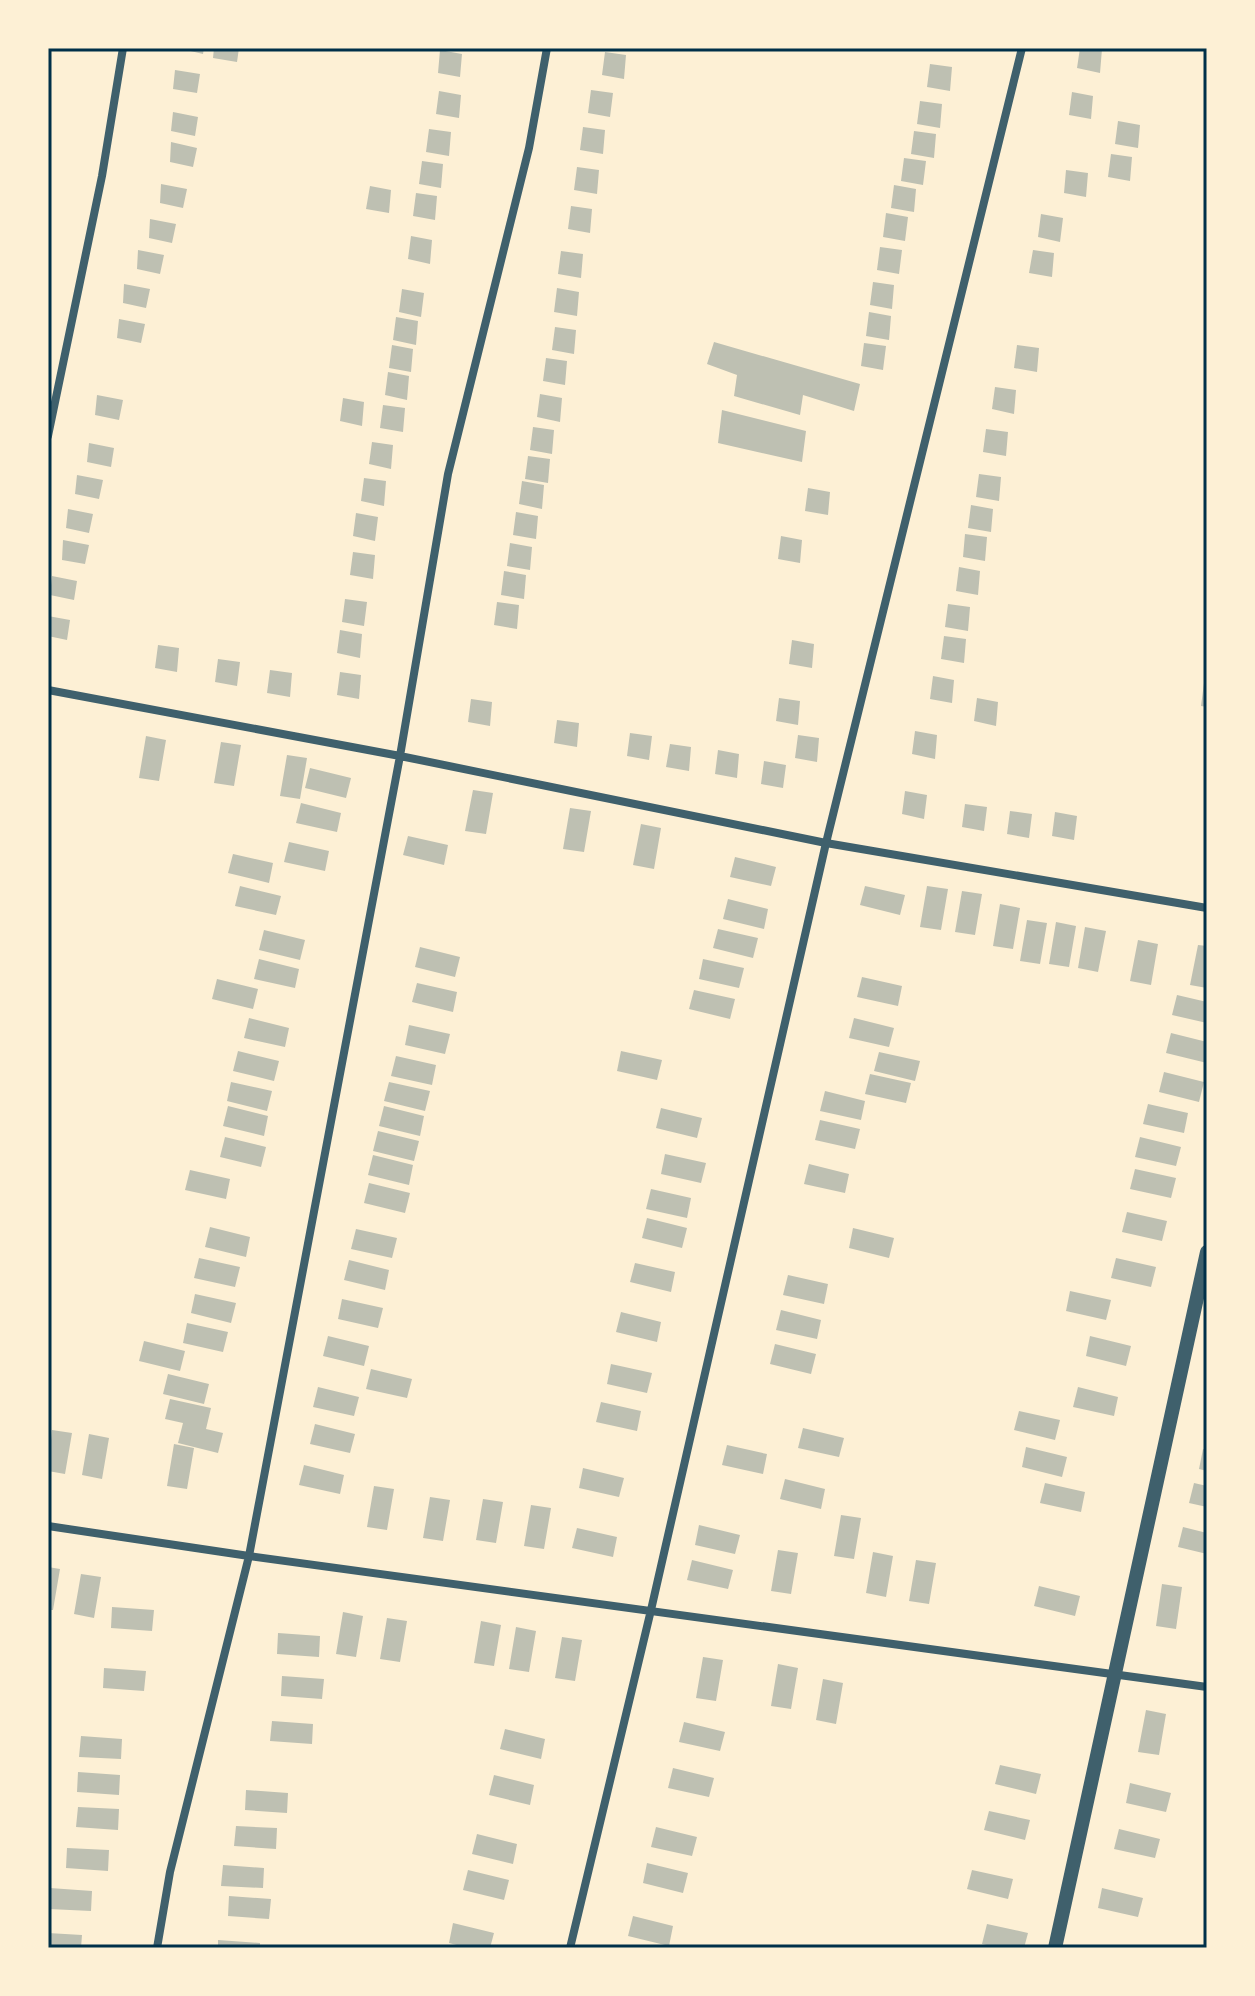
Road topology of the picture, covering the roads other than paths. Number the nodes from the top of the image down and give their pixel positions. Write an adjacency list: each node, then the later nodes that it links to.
1 (123, 48): 4 (street)
2 (547, 48): 6 (street)
3 (1022, 48): 7 (street)
4 (48, 436)
5 (48, 690): 6 (street)
6 (400, 756): 7 (street); 11 (street)
7 (826, 843): 8 (street); 12 (street)
8 (1207, 908)
9 (1207, 1252): 13 (street)
10 (48, 1526): 11 (street)
11 (249, 1556): 12 (street); 15 (street)
12 (651, 1610): 13 (street); 16 (street)
13 (1114, 1675): 14 (street); 17 (street)
14 (1207, 1687)
15 (157, 1948)
16 (570, 1948)
17 (1055, 1948)

